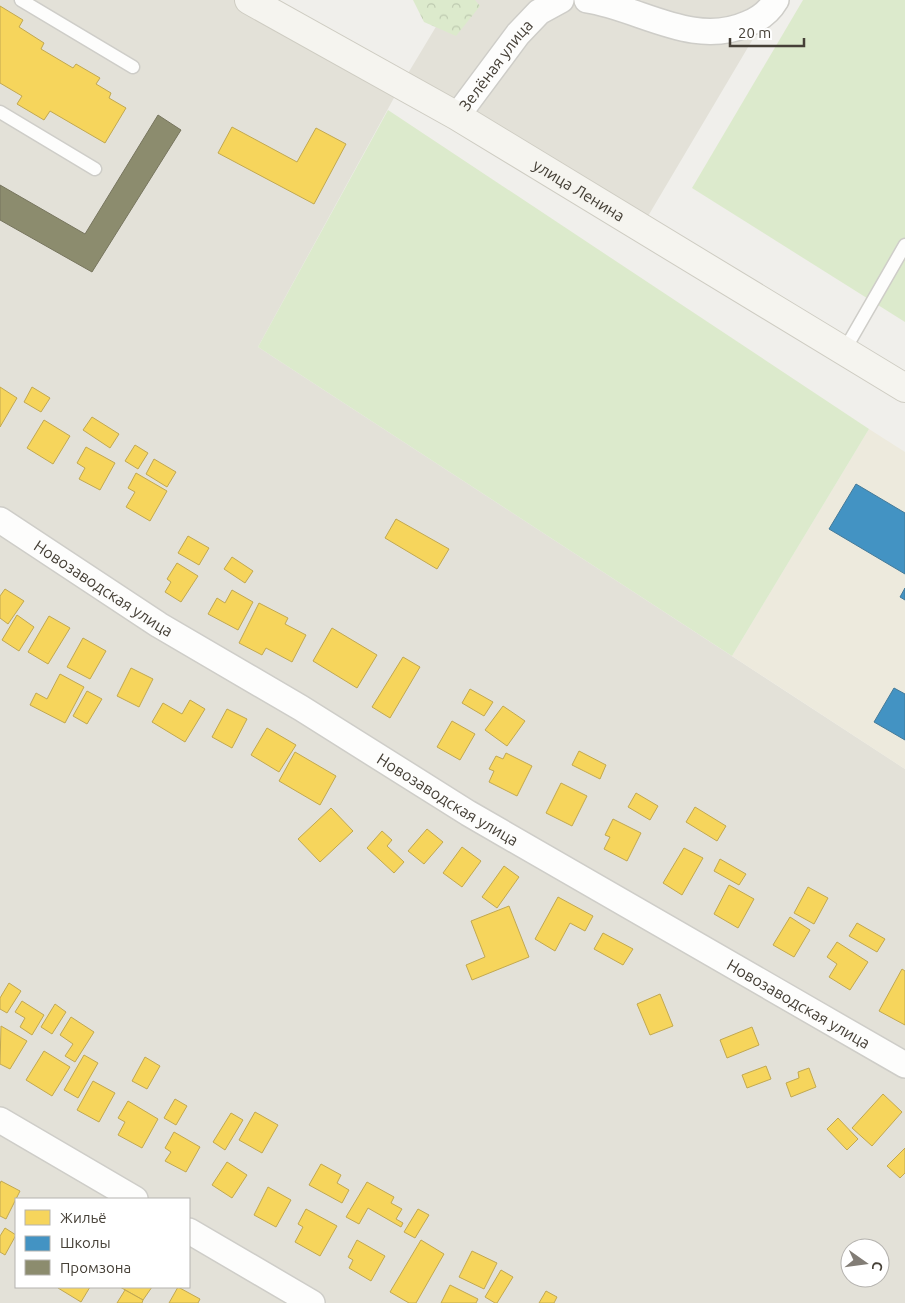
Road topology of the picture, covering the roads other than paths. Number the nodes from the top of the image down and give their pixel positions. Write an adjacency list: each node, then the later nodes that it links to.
1 (22, 0): 6 (lane)
2 (249, 0): 8 (street, улица Ленина)
3 (561, 0): 8 (street, Зелёная улица)
4 (586, 0): 5 (street)
5 (776, 0)
6 (133, 67)
7 (0, 112): 9 (lane)
8 (457, 116): 11 (street, улица Ленина)
9 (94, 169)
10 (905, 245): 11 (lane)
11 (844, 351): 12 (street, улица Ленина)
12 (905, 388)
13 (0, 520): 14 (street, Новозаводская улица)
14 (905, 1065)
15 (0, 1120): 16 (street)
16 (133, 1198)
17 (190, 1232): 18 (street)
18 (312, 1303)

